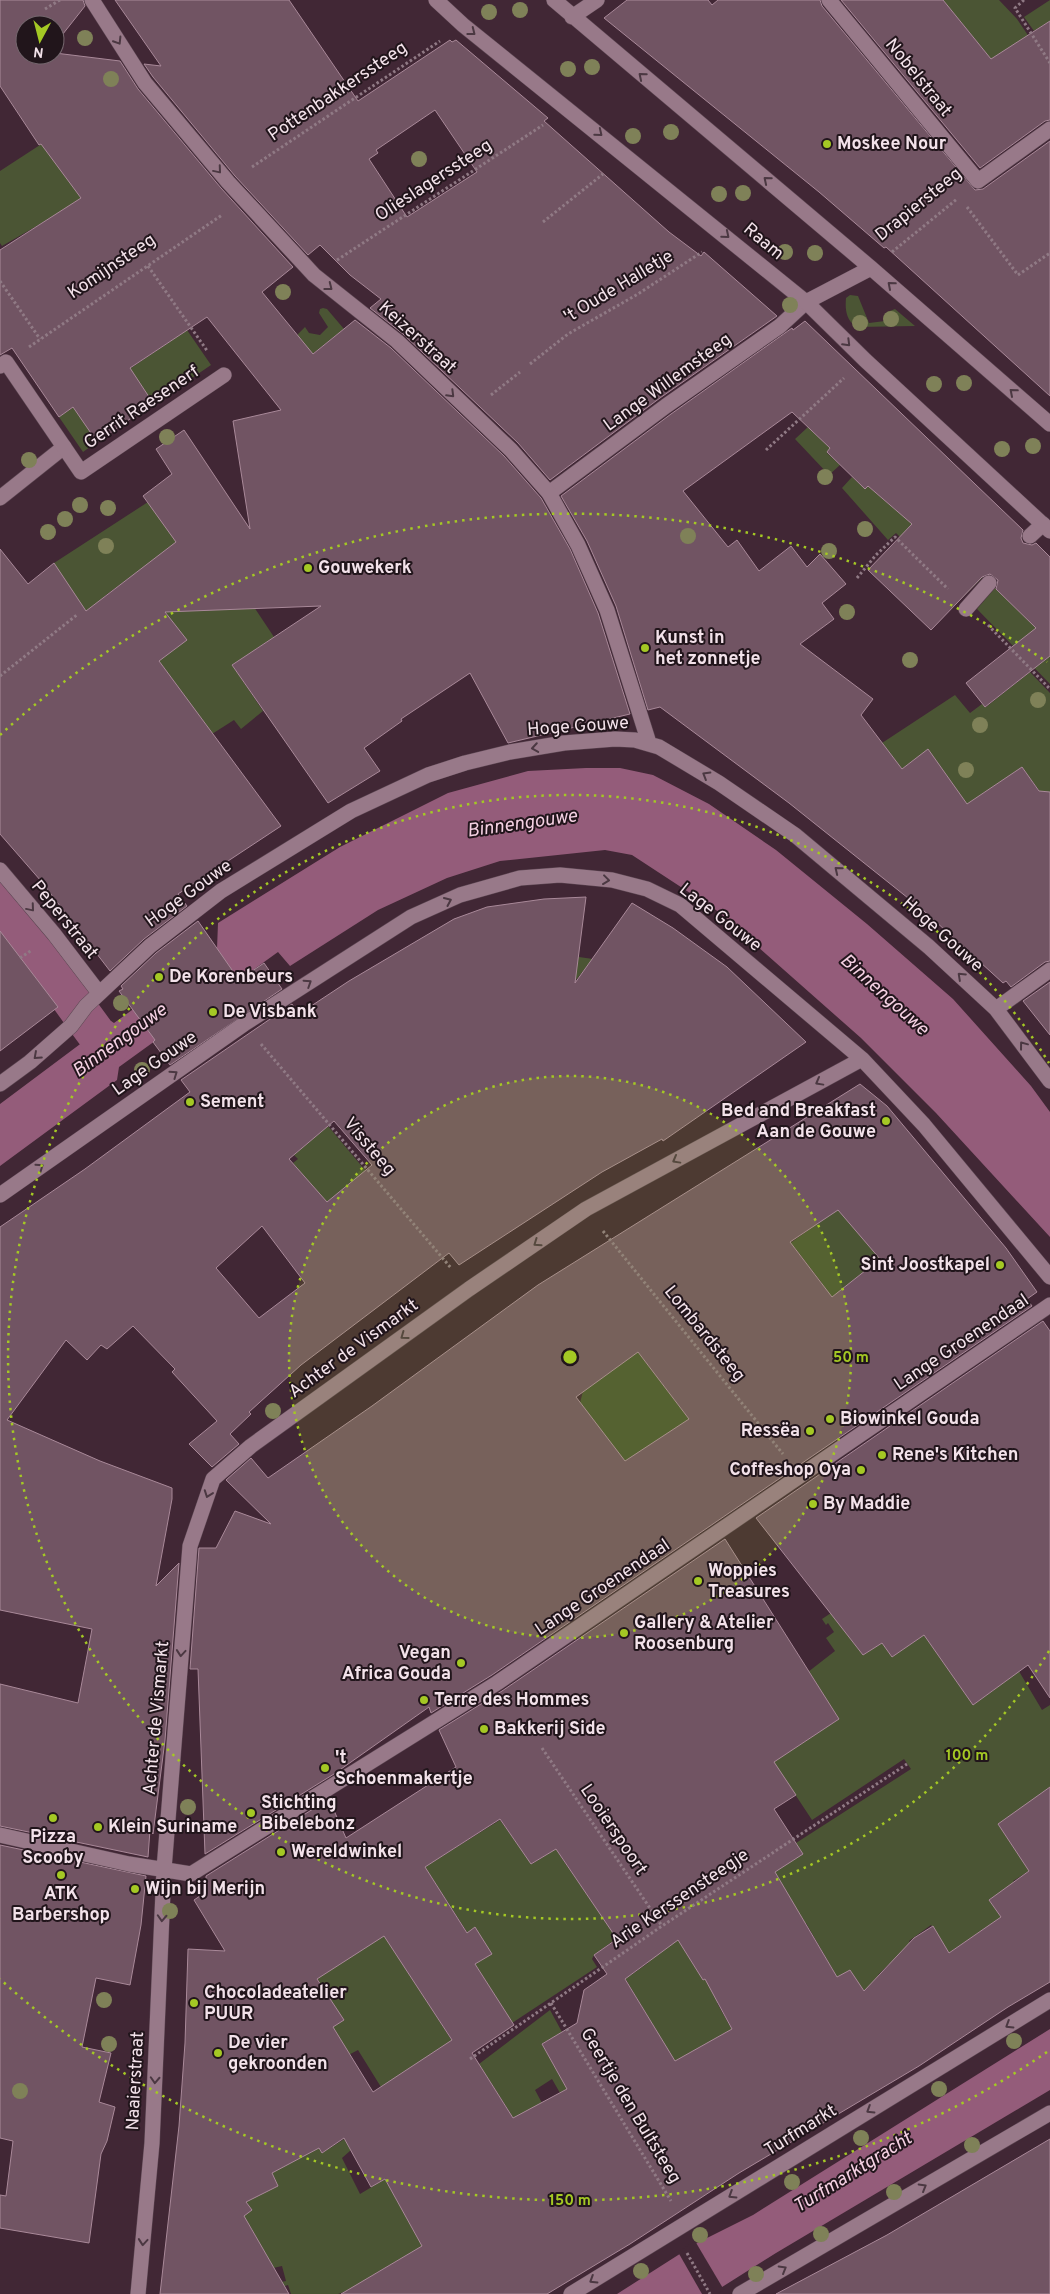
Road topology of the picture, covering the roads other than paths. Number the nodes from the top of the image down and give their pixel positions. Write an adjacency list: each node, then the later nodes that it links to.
1 (92, 0): 15 (street, Keizerstraat, one-way to 15)
2 (436, 0): 10 (street, Raam, one-way to 10)
3 (554, 0): 6 (street)
4 (597, 0): 6 (street)
5 (829, 0): 8 (street, Nobelstraat)
6 (572, 17): 9 (street, one-way to 6)
7 (1050, 129): 8 (street, Drapiersteeg)
8 (978, 181)
9 (871, 268): 10 (street, Drapiersteeg); 13 (street, one-way to 9)
10 (806, 302): 15 (street, Lange Willemsteeg); 17 (street, Raam, one-way to 17)
11 (3, 364): 14 (street, Gerrit Raesenerf)
12 (224, 375): 14 (street, Gerrit Raesenerf)
13 (1050, 424)
14 (64, 448): 16 (street, Gerrit Raesenerf)
15 (549, 493): 21 (street, Keizerstraat)
16 (0, 498)
17 (1046, 528): 18 (street)
18 (1030, 536)
19 (989, 583): 20 (street)
20 (966, 609)
21 (649, 743): 24 (street, Hoge Gouwe, one-way to 24); 25 (street, Hoge Gouwe, one-way to 21)
22 (0, 870): 24 (street, Peperstraat, one-way to 24)
23 (1050, 970): 25 (street)
24 (99, 993): 28 (street, Hoge Gouwe, one-way to 28)
25 (996, 1009): 27 (street, Hoge Gouwe, one-way to 25)
26 (862, 1058): 29 (street, Lage Gouwe, one-way to 26); 30 (street, Lage Gouwe); 33 (street, Achter de Vismarkt, one-way to 33)
27 (1050, 1081)
28 (0, 1084)
29 (0, 1195)
30 (1050, 1277)
31 (1050, 1306): 33 (street, Lange Groenendaal)
32 (0, 1835): 33 (street, Lange Groenendaal)
33 (164, 1869): 36 (street, Naaierstraat, one-way to 36)
34 (1050, 2000): 37 (street, Turfmarkt, one-way to 37)
35 (1050, 2113): 38 (street, one-way to 35)
36 (138, 2294)
37 (571, 2294)
38 (740, 2294)

